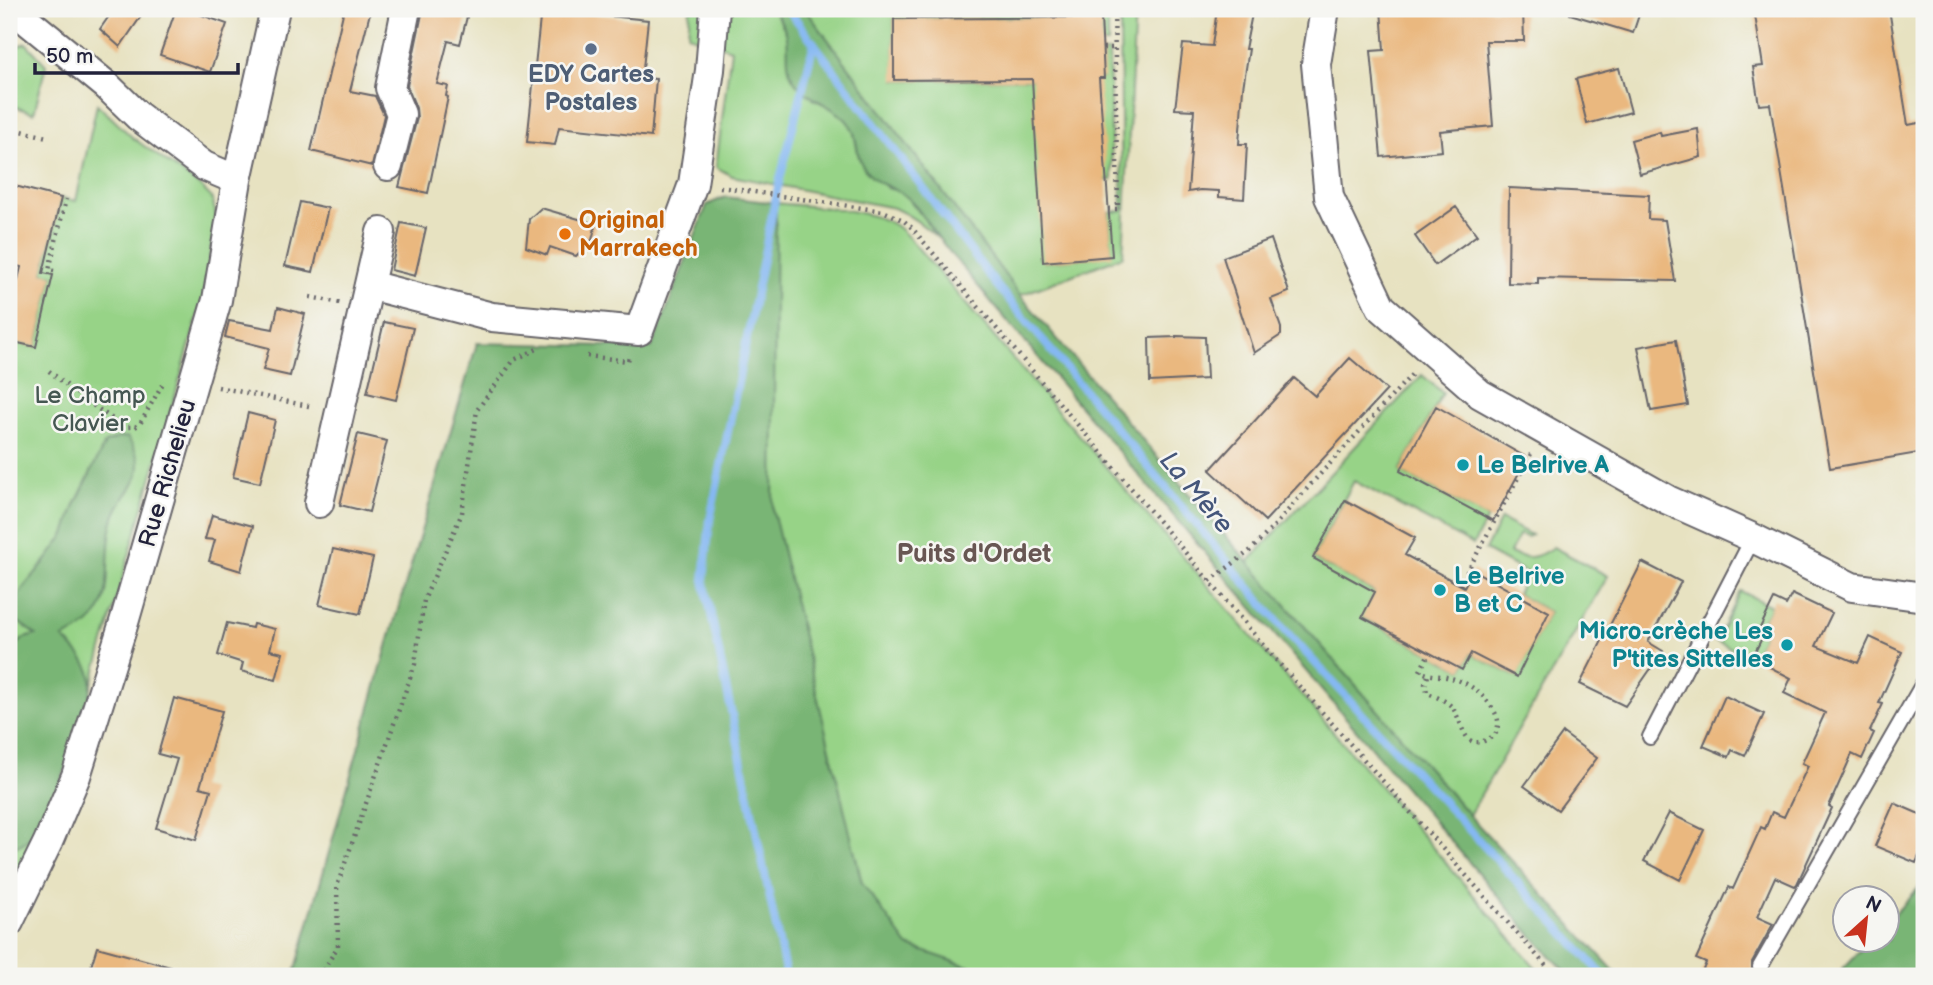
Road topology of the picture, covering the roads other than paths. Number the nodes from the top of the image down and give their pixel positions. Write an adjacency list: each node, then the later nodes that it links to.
1 (13, 9): 7 (street)
2 (275, 9): 7 (street, Rue Richelieu)
3 (406, 9): 6 (street)
4 (715, 9): 9 (street)
5 (1325, 9): 11 (street)
6 (388, 166)
7 (237, 180): 15 (street, Rue Richelieu)
8 (381, 232): 9 (street)
9 (369, 285): 10 (street)
10 (319, 503)
11 (1753, 538): 12 (street); 14 (lane)
12 (1924, 598)
13 (1924, 682): 16 (lane)
14 (1650, 737)
15 (9, 922)
16 (1760, 967)

